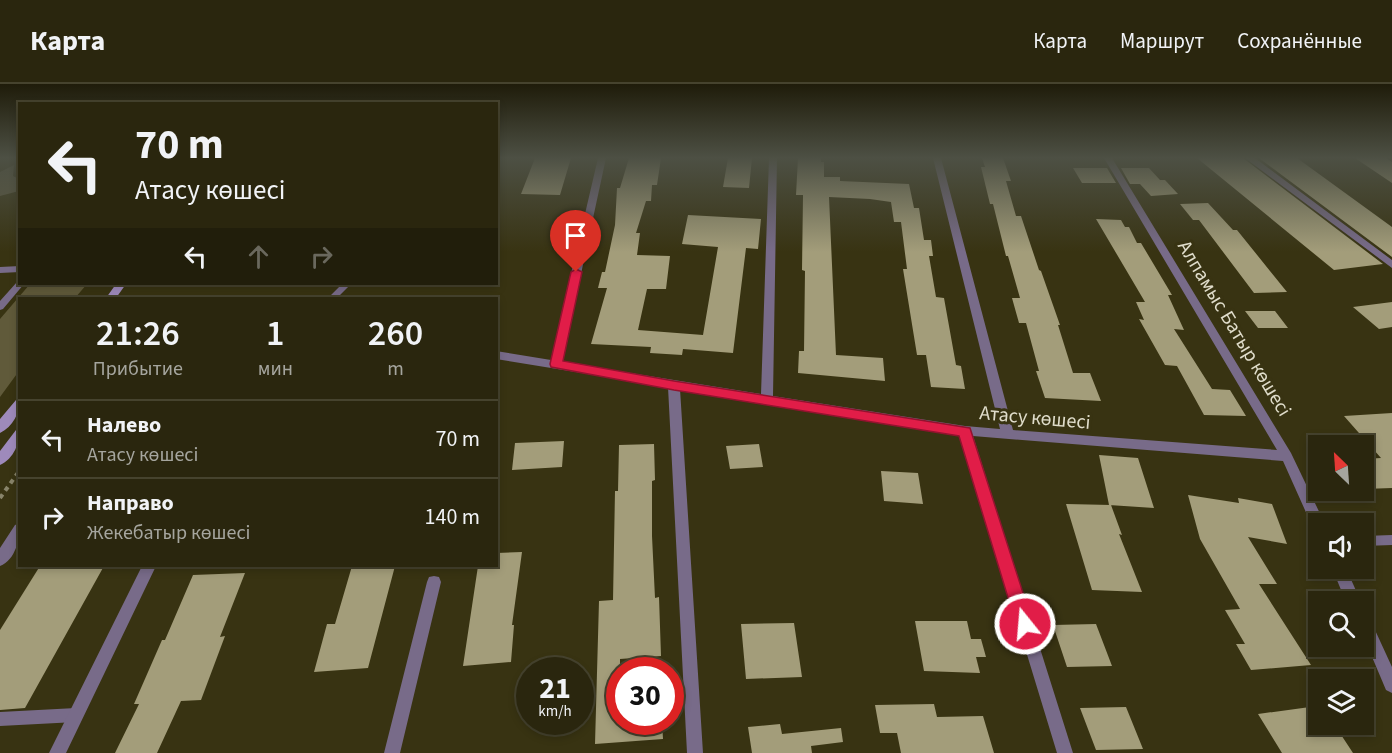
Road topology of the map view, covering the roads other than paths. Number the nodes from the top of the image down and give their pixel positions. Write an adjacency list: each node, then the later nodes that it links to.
1 (595, 189): 16 (street)
2 (772, 189): 18 (street)
3 (945, 189): 22 (street)
4 (1127, 189): 24 (street, Алпамыс Батыр көшесі)
5 (1291, 189): 6 (street)
6 (1392, 265)
7 (18, 269): 8 (lane)
8 (0, 270)
9 (19, 285): 14 (lane)
10 (121, 285): 12 (main road)
11 (346, 285): 13 (lane)
12 (112, 297)
13 (333, 297)
14 (0, 308)
15 (498, 355): 16 (street, Атасу көшесі)
16 (556, 364): 17 (street, Атасу көшесі)
17 (674, 386): 18 (street, Атасу көшесі); 39 (street)
18 (767, 401): 21 (street, Атасу көшесі)
19 (18, 406): 20 (main road)
20 (0, 428)
21 (965, 431): 22 (street, Атасу көшесі); 40 (street)
22 (1008, 435): 24 (street, Атасу көшесі)
23 (18, 436): 25 (main road)
24 (1287, 456): 26 (street, Алпамыс Батыр көшесі)
25 (0, 460)
26 (1313, 513)
27 (18, 532): 30 (street)
28 (1392, 540): 29 (lane)
29 (1374, 541)
30 (0, 560)
31 (149, 567): 35 (street)
32 (434, 582): 38 (street)
33 (1374, 644): 34 (street)
34 (1392, 685)
35 (76, 715): 36 (lane); 37 (street)
36 (0, 719)
37 (57, 753)
38 (392, 753)
39 (695, 753)
40 (1065, 753)

